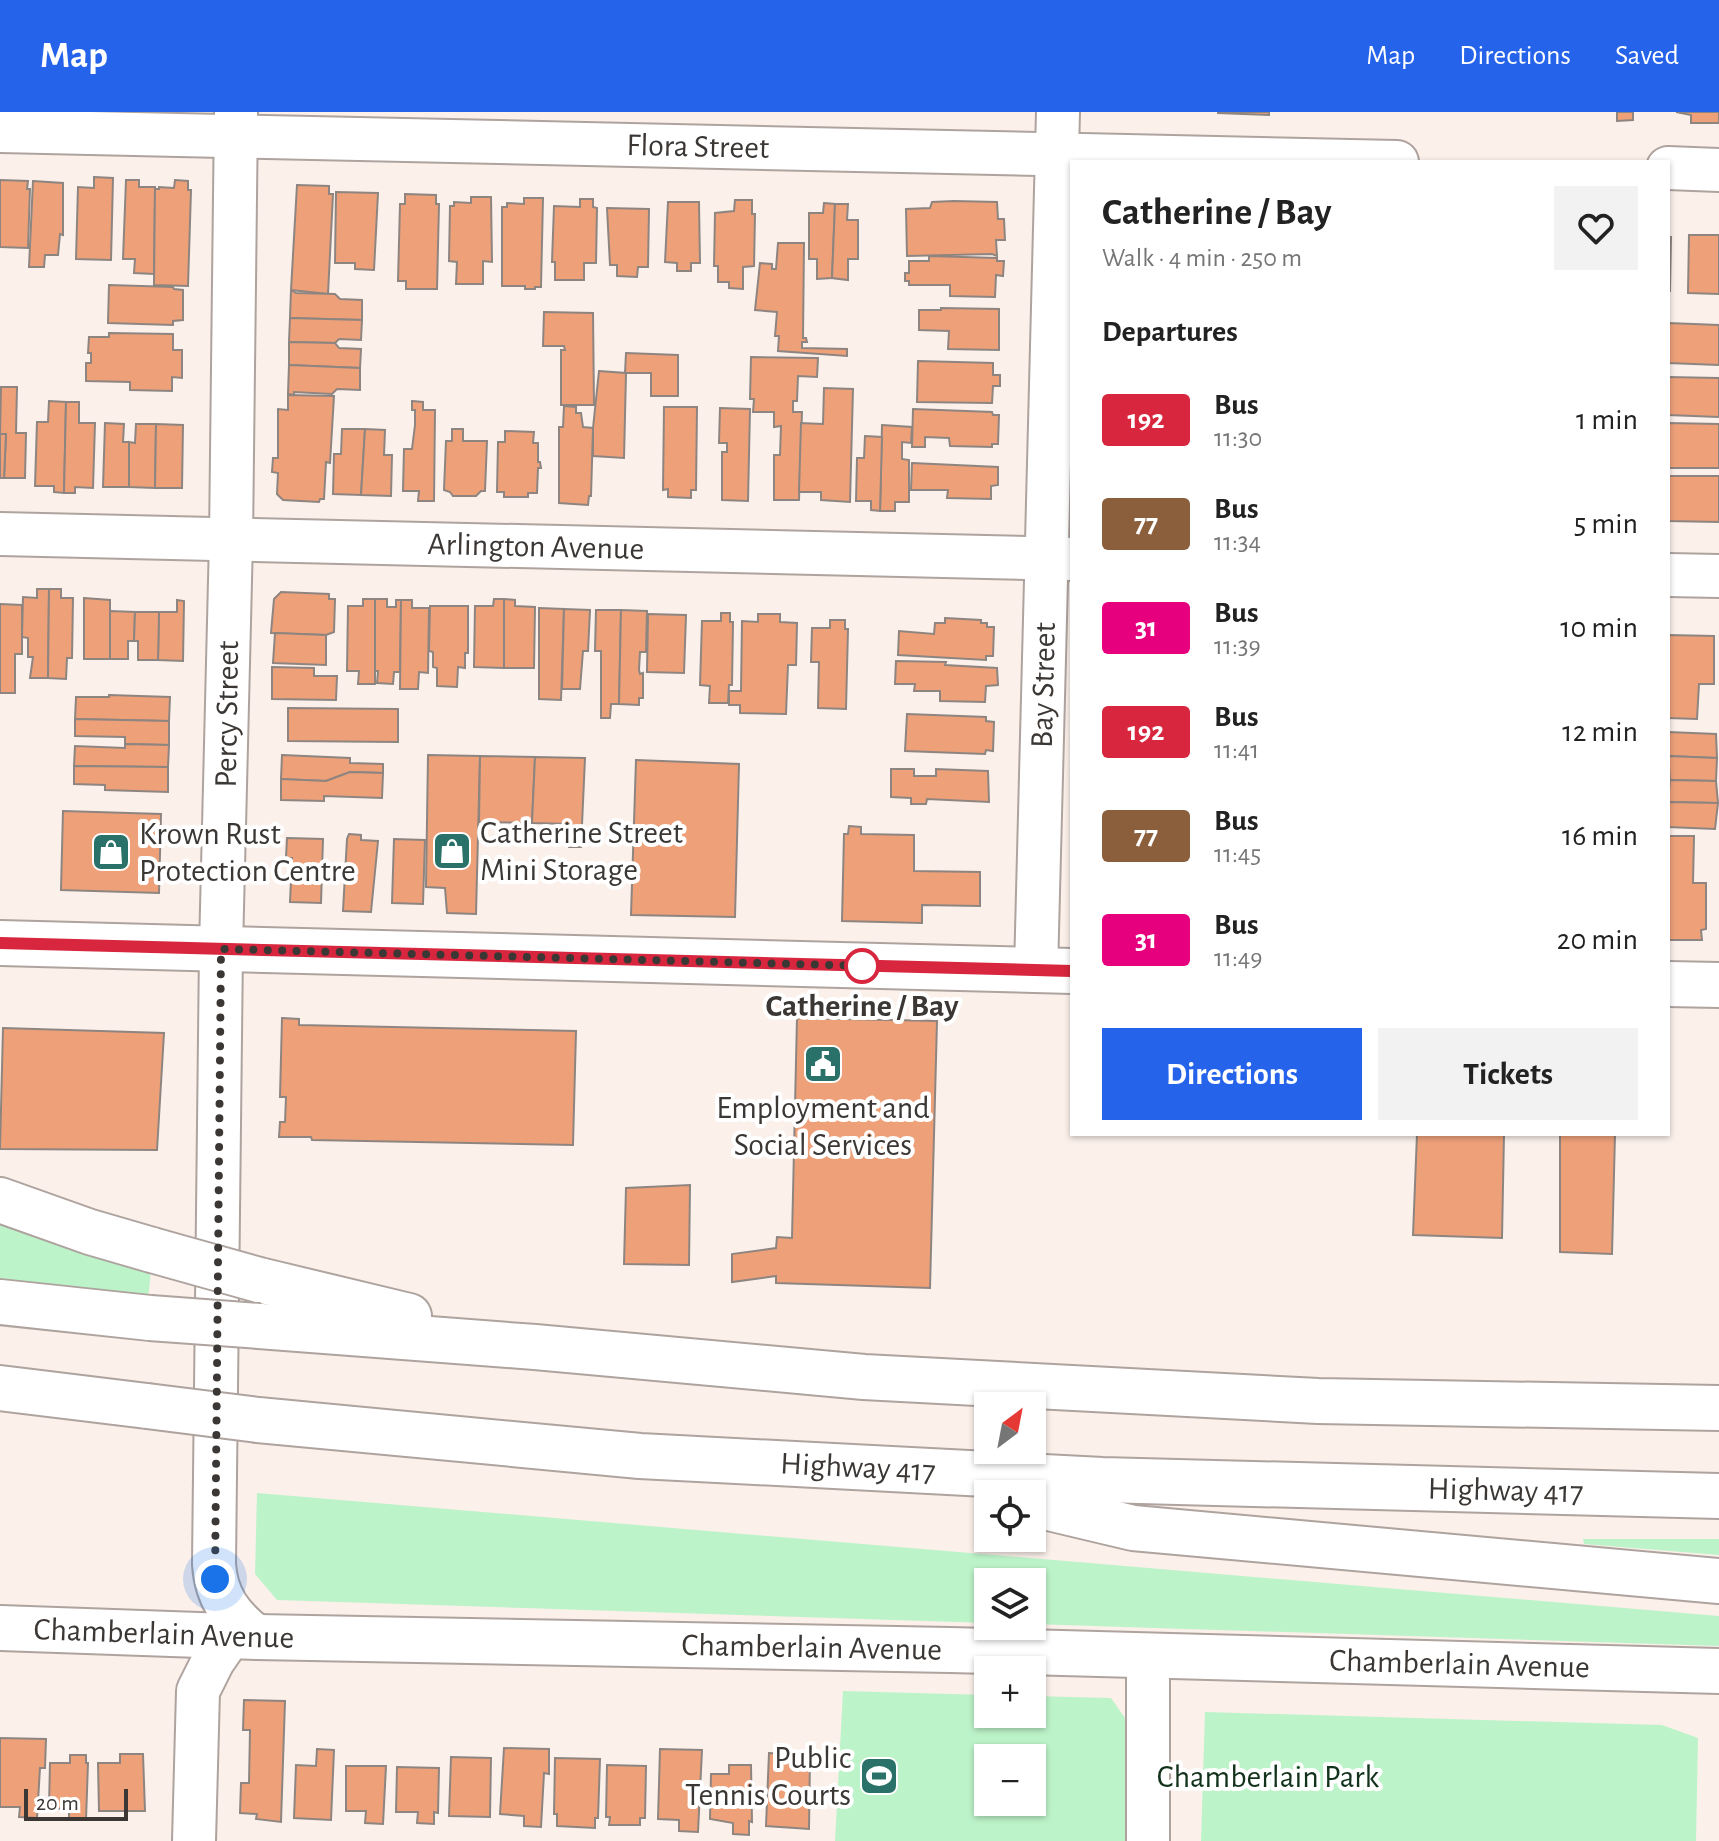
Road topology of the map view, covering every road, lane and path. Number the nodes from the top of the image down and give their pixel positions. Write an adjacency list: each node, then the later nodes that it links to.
1 (1058, 112): 4 (street, Bay Street)
2 (236, 125): 3 (street, Flora Street); 4 (street, Flora Street); 9 (street, Percy Street)
3 (0, 131)
4 (1057, 154): 5 (street, Flora Street); 10 (street, Bay Street)
5 (1312, 160)
6 (1670, 168): 7 (street)
7 (1719, 170)
8 (0, 534): 9 (street, Arlington Avenue)
9 (231, 540): 10 (street, Arlington Avenue); 14 (street, Percy Street)
10 (1060, 559): 15 (street, Bay Street)
11 (1670, 575): 12 (street)
12 (1719, 576)
13 (0, 943): 14 (main road)
14 (210, 948): 15 (main road); 30 (street, Percy Street)
15 (1054, 971)
16 (1670, 984): 17 (main road)
17 (1719, 985)
18 (0, 1200): 20 (main road, bridge)
19 (0, 1302): 20 (main road, bridge)
20 (535, 1347): 22 (main road)
21 (0, 1388): 23 (main road, Highway 417, bridge)
22 (1719, 1408)
23 (860, 1467): 24 (main road); 25 (main road, Highway 417)
24 (974, 1492)
25 (1719, 1496)
26 (1046, 1507): 27 (main road)
27 (1719, 1581)
28 (0, 1628): 29 (main road, Chamberlain Avenue)
29 (177, 1634): 30 (main road, Chamberlain Avenue); 33 (street)
30 (244, 1636): 31 (main road, Chamberlain Avenue); 33 (street)
31 (1148, 1655): 32 (main road, Chamberlain Avenue); 35 (street)
32 (1719, 1671)
33 (196, 1730): 34 (street)
34 (194, 1841)
35 (1148, 1841)

